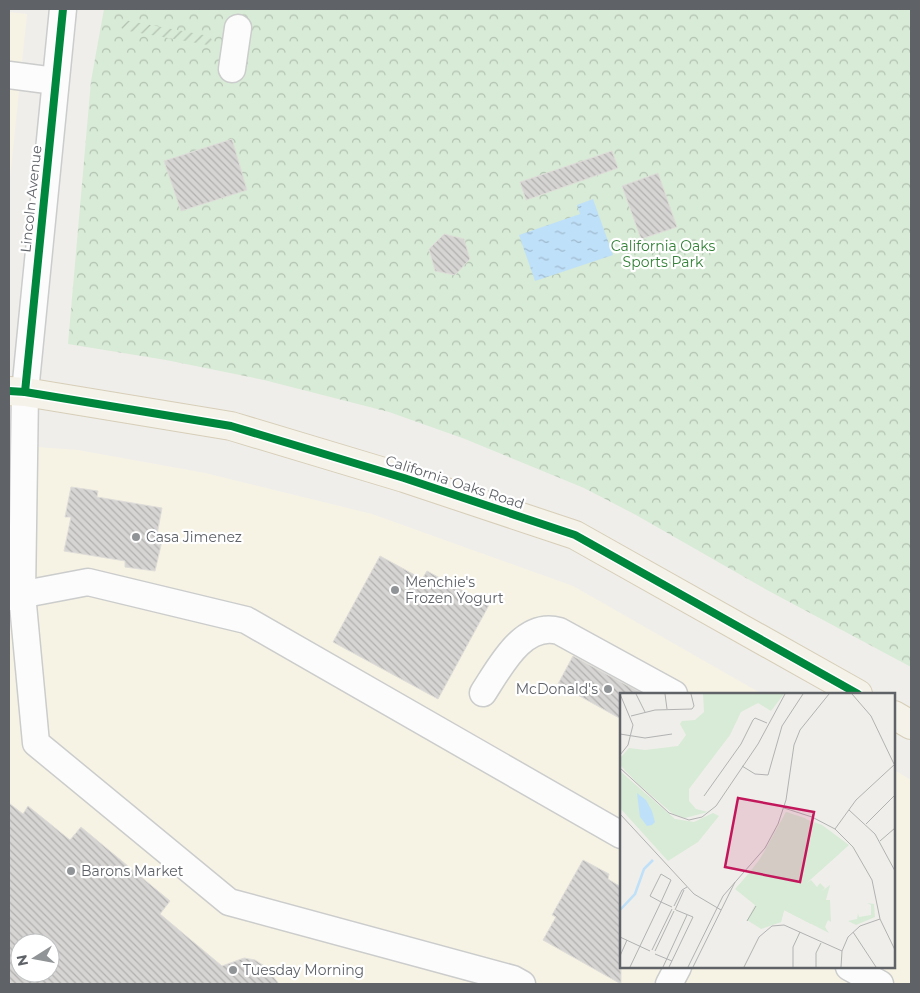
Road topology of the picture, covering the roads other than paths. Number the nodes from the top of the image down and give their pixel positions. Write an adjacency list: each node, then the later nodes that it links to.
1 (63, 9): 5 (street, Lincoln Avenue)
2 (238, 28): 3 (street)
3 (232, 69)
4 (9, 75): 5 (street)
5 (55, 81): 6 (street, Lincoln Avenue)
6 (17, 391): 7 (street, Lincoln Avenue); 8 (main road, California Oaks Road)
7 (16, 596): 14 (street); 17 (street, Lincoln Avenue)
8 (829, 687): 11 (main road, California Oaks Road)
9 (483, 693): 10 (street)
10 (672, 693)
11 (854, 693)
12 (895, 716): 13 (main road)
13 (911, 725)
14 (620, 834)
15 (677, 968): 18 (street)
16 (851, 968): 19 (street)
17 (522, 984)
18 (668, 984)
19 (880, 984)

